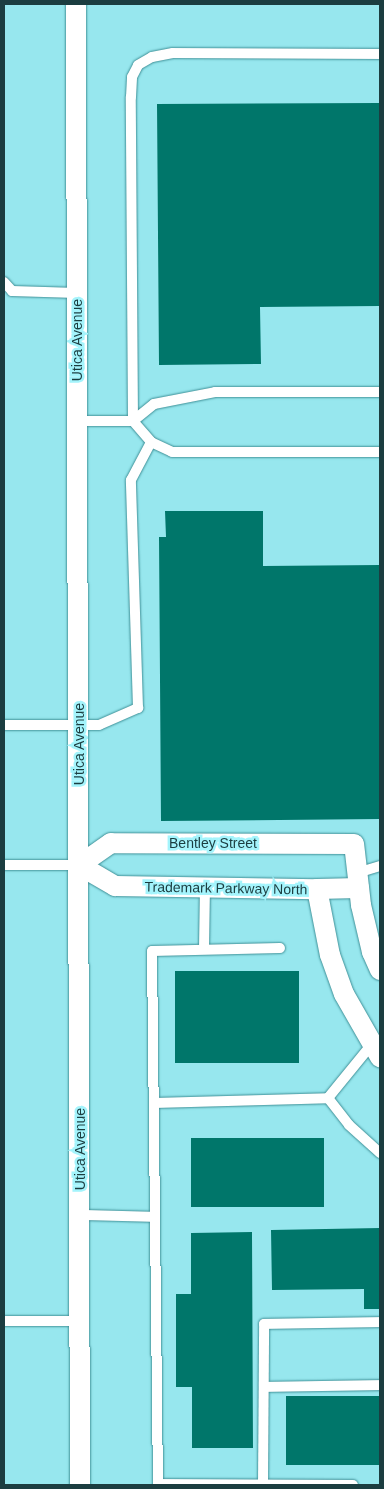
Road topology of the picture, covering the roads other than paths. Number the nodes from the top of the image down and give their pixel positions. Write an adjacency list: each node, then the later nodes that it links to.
1 (76, 4): 4 (street, Utica Avenue)
2 (380, 54): 7 (lane)
3 (4, 282): 4 (lane)
4 (77, 293): 6 (street, Utica Avenue)
5 (380, 392): 7 (lane)
6 (77, 421): 7 (lane); 11 (street, Utica Avenue)
7 (133, 421): 8 (lane)
8 (151, 442): 9 (lane); 11 (lane)
9 (380, 452)
10 (4, 725): 11 (lane)
11 (79, 726): 13 (street, Utica Avenue)
12 (4, 865): 13 (lane)
13 (79, 865): 15 (street, Bentley Street); 16 (street, Trademark Parkway North); 25 (street, Utica Avenue)
14 (380, 866): 15 (lane)
15 (358, 880): 17 (street); 20 (street)
16 (205, 887): 17 (street, Trademark Parkway North); 19 (lane)
17 (317, 889): 21 (street, Trademark Parkway North)
18 (280, 948): 19 (lane)
19 (204, 950): 23 (lane)
20 (380, 970)
21 (377, 1047): 22 (lane)
22 (328, 1098): 23 (lane); 24 (lane)
23 (154, 1103): 26 (lane)
24 (380, 1153)
25 (80, 1215): 26 (lane); 27 (street, Utica Avenue)
26 (155, 1217): 33 (lane)
27 (80, 1320): 28 (lane); 32 (street, Utica Avenue)
28 (4, 1321)
29 (380, 1322): 31 (lane)
30 (380, 1385): 31 (lane)
31 (264, 1387): 33 (lane)
32 (80, 1485)
33 (263, 1485): 34 (lane)
34 (353, 1485)

